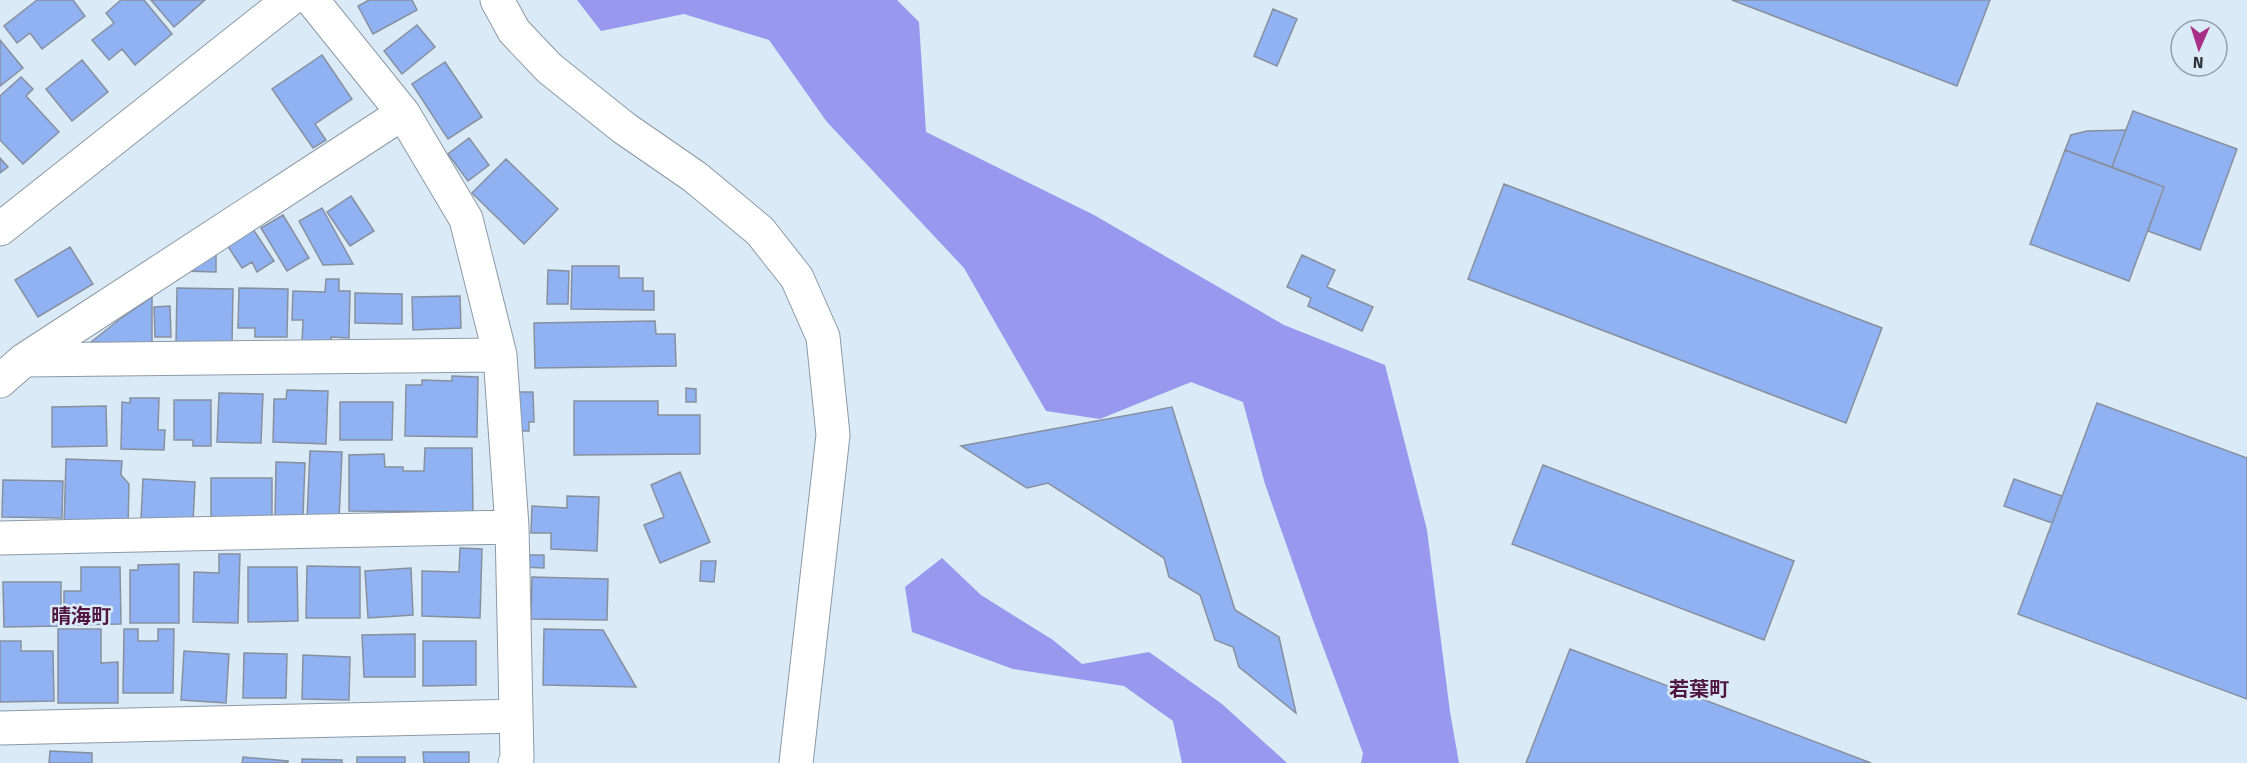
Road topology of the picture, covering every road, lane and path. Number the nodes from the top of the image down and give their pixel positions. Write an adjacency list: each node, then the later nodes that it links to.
1 (289, 0): 5 (street)
2 (312, 0): 4 (street)
3 (497, 0): 13 (street)
4 (403, 113): 6 (street); 7 (street)
5 (0, 229)
6 (500, 355): 7 (street); 8 (street)
7 (12, 370)
8 (512, 528): 9 (street); 10 (street)
9 (0, 538)
10 (516, 716): 11 (street); 12 (street)
11 (0, 728)
12 (514, 763)
13 (796, 763)

